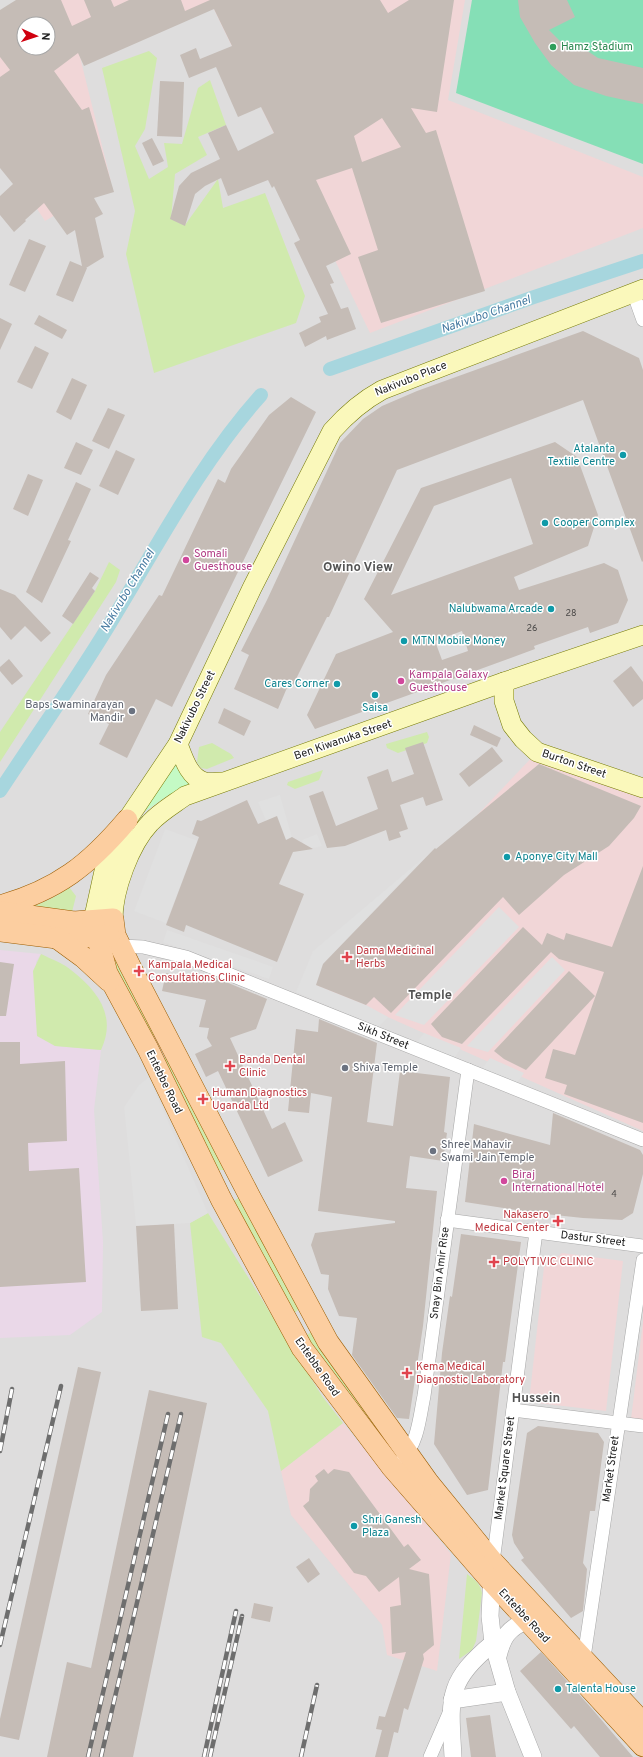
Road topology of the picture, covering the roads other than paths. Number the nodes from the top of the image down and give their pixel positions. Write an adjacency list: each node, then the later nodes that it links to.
1 (638, 291): 2 (street); 3 (main road, Nakivubo Place)
2 (643, 320)
3 (252, 588): 6 (main road, Nakivubo Street)
4 (643, 635): 5 (main road, Ben Kiwanuka Street)
5 (504, 682): 7 (main road, Ben Kiwanuka Street); 8 (main road, Burton Street)
6 (178, 744): 7 (main road); 9 (main road, Nakivubo Street)
7 (223, 782): 13 (main road, Ben Kiwanuka Street)
8 (643, 788)
9 (127, 820): 10 (main road); 13 (main road, Nakivubo Street)
10 (0, 906)
11 (0, 912): 13 (main road)
12 (0, 931): 14 (main road)
13 (107, 932): 14 (main road); 15 (main road, Entebbe Road); 16 (street, Sikh Street); 18 (main road, Entebbe Road)
14 (57, 938): 15 (main road)
15 (114, 986): 19 (main road, Entebbe Road)
16 (468, 1070): 17 (street, Sikh Street); 20 (street, Snay Bin Amir Rise)
17 (643, 1140)
18 (242, 1182): 19 (main road); 24 (main road, Entebbe Road)
19 (221, 1199): 25 (main road, Entebbe Road)
20 (447, 1220): 21 (street, Dastur Street); 29 (street, Snay Bin Amir Rise)
21 (536, 1232): 22 (street, Dastur Street); 26 (street, Market Square Street)
22 (643, 1246)
23 (643, 1260): 27 (street, Market Street)
24 (314, 1317): 25 (main road); 29 (main road, Entebbe Road)
25 (291, 1330): 30 (main road, Entebbe Road)
26 (512, 1410): 27 (street); 31 (street, Market Square Street)
27 (618, 1422): 28 (street); 34 (street, Market Street)
28 (643, 1426)
29 (407, 1453): 30 (street, Snay Bin Amir Rise); 31 (main road, Entebbe Road)
30 (392, 1466): 31 (main road, Entebbe Road)
31 (492, 1572): 32 (main road, Entebbe Road); 33 (street); 34 (main road, Entebbe Road)
32 (527, 1620): 33 (street); 34 (main road, Entebbe Road)
33 (497, 1654): 35 (street); 36 (street)
34 (582, 1668): 37 (main road, Entebbe Road); 38 (main road, Entebbe Road)
35 (507, 1692): 36 (street); 41 (street)
36 (451, 1704): 39 (street); 40 (street)
37 (643, 1723)
38 (643, 1746)
39 (430, 1757)
40 (453, 1757)
41 (533, 1757)

